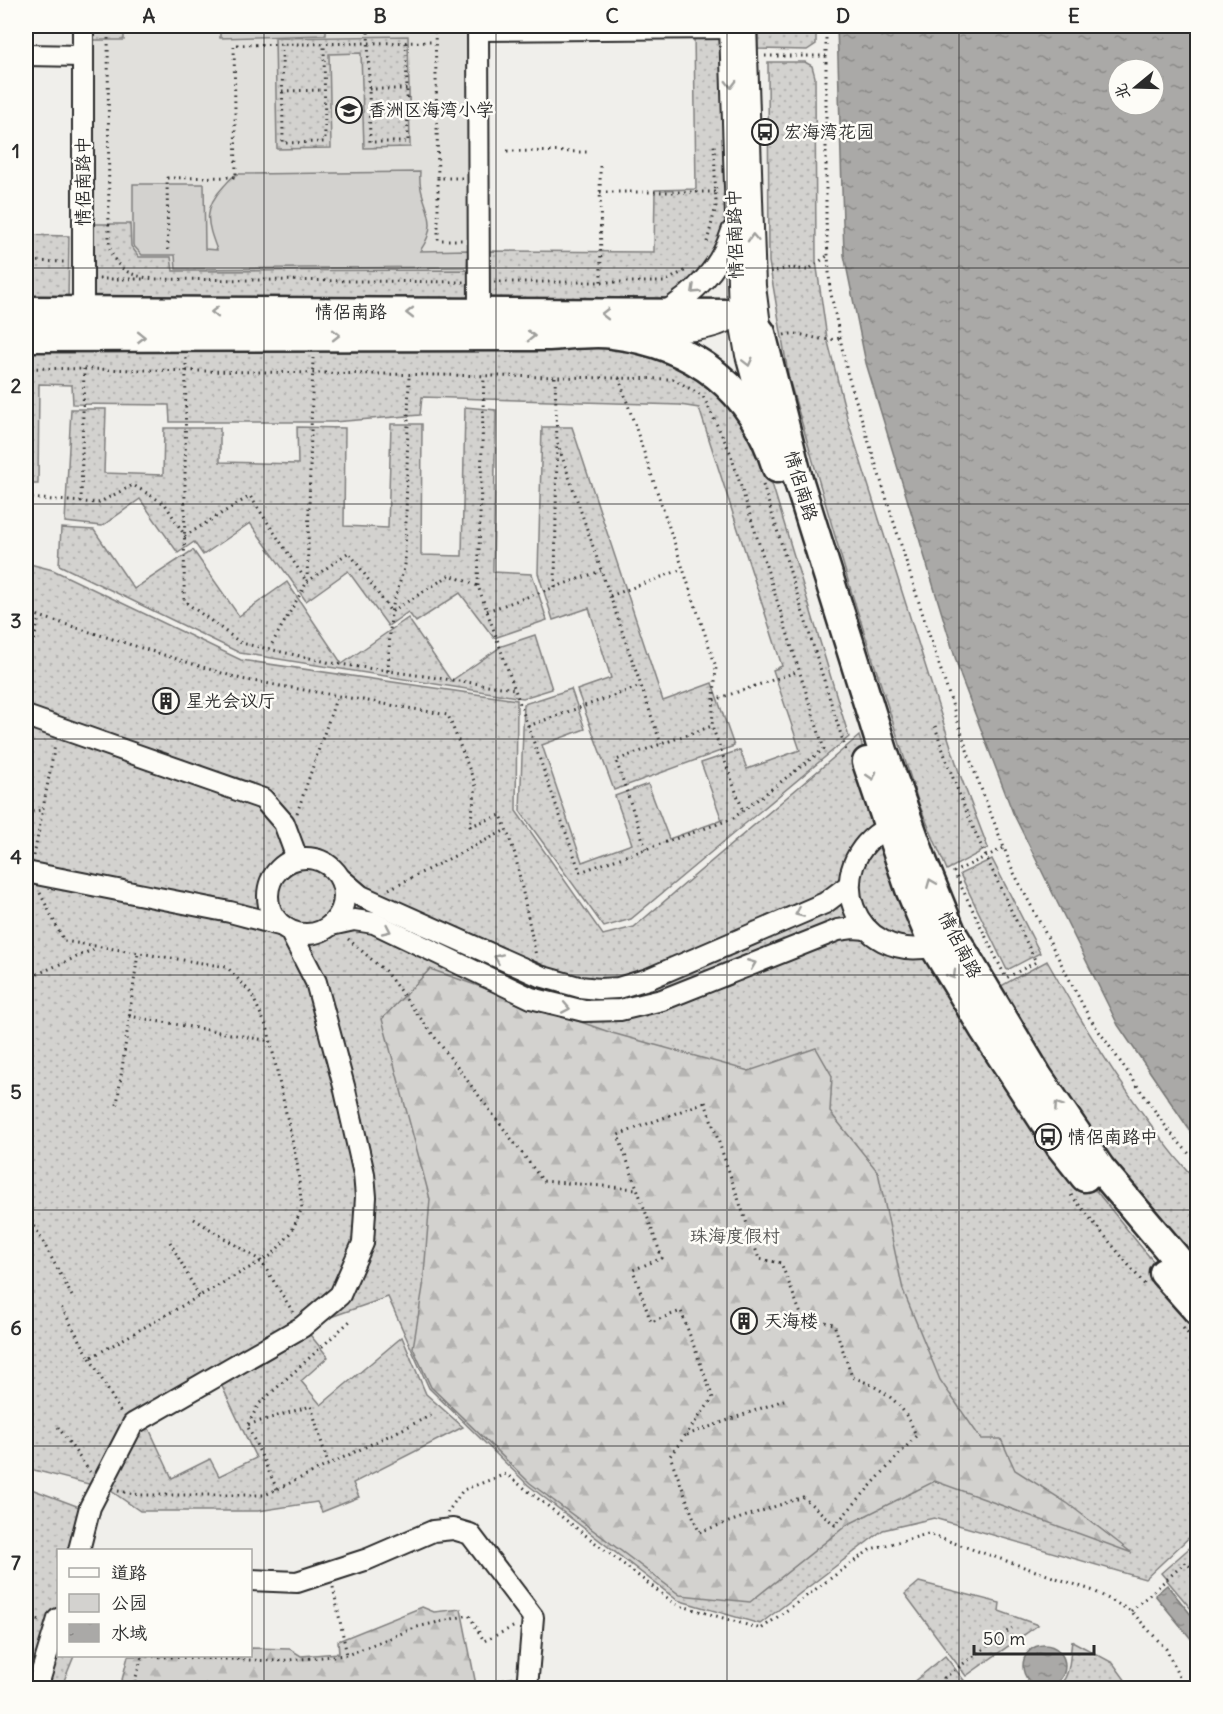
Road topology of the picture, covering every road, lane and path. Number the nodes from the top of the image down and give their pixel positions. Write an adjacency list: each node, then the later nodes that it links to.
1 (83, 26): 14 (street, 情侣南路中)
2 (108, 26): 36 (path)
3 (368, 26): 10 (path)
4 (435, 26): 9 (path)
5 (735, 26): 7 (street); 15 (street, 情侣南路中); 29 (street, 情侣南路中, one-way to 29)
6 (826, 26): 16 (path)
7 (478, 28): 26 (street)
8 (406, 42): 9 (path); 10 (path); 18 (path)
9 (435, 42): 25 (path)
10 (368, 43): 12 (path); 17 (path)
11 (282, 44): 12 (path); 20 (path); 32 (path)
12 (324, 44): 19 (path)
13 (26, 55): 14 (street)
14 (83, 56): 35 (street, 情侣南路中)
15 (747, 56): 16 (path); 39 (street, 情侣南路中, one-way to 15)
16 (826, 56): 92 (path)
17 (369, 89): 18 (path); 18 (path)
18 (407, 89)
19 (324, 90): 20 (path); 20 (path)
20 (282, 91)
21 (714, 133): 28 (path)
22 (507, 151): 23 (path)
23 (588, 152)
24 (600, 166): 27 (path)
25 (438, 178): 26 (path); 30 (path)
26 (479, 178): 30 (street)
27 (599, 192): 28 (path); 38 (path)
28 (715, 192): 31 (path)
29 (734, 223): 39 (street, 情侣南路中); 42 (street, one-way to 42)
30 (479, 240): 37 (street)
31 (705, 246)
32 (168, 250)
33 (26, 261): 35 (path)
34 (694, 262): 38 (path)
35 (83, 270): 36 (path); 43 (street, 情侣南路中)
36 (155, 279): 37 (path)
37 (479, 282): 38 (path); 41 (street)
38 (601, 282)
39 (747, 305): 42 (highway, 情侣南路); 44 (street); 55 (street, 情侣南路中, one-way to 55); 121 (highway, 情侣南路, one-way to 39)
40 (26, 311): 43 (highway, 情侣南路)
41 (479, 313): 42 (highway, 情侣南路, one-way to 41); 43 (highway, 情侣南路, one-way to 43)
42 (662, 314)
43 (83, 324): 44 (highway, 情侣南路, one-way to 44); 45 (highway, 情侣南路)
44 (612, 334): 55 (highway, 情侣南路)
45 (26, 337)
46 (197, 357): 49 (path)
47 (324, 357): 50 (path)
48 (84, 369): 49 (path); 58 (path); 59 (path)
49 (186, 371): 50 (path); 60 (path)
50 (312, 373): 51 (path); 63 (path)
51 (409, 375): 52 (path); 69 (path)
52 (484, 376): 53 (path); 64 (path)
53 (555, 377): 54 (path); 56 (path)
54 (619, 378): 61 (path); 74 (path)
55 (768, 439): 89 (highway, 情侣南路, one-way to 89)
56 (557, 442): 62 (path); 65 (path)
57 (762, 480): 85 (path)
58 (27, 498): 59 (path)
59 (81, 502): 60 (path)
60 (185, 536): 63 (path); 72 (path)
61 (683, 569): 66 (path); 78 (path)
62 (602, 571): 65 (path); 66 (path)
63 (307, 582): 69 (path); 72 (path)
64 (478, 586): 67 (path); 69 (path)
65 (555, 587): 67 (path)
66 (610, 596): 75 (path)
67 (487, 611): 76 (path)
68 (26, 612): 70 (path)
69 (391, 612): 73 (path)
70 (39, 617): 71 (path); 77 (path)
71 (34, 640)
72 (269, 649): 73 (path)
73 (388, 671): 76 (path)
74 (799, 671): 78 (path); 87 (path)
75 (641, 686): 80 (path); 84 (path)
76 (515, 689): 80 (path)
77 (337, 696): 90 (path); 91 (path)
78 (714, 700): 81 (path)
79 (26, 716): 83 (street)
80 (528, 726): 93 (path)
81 (712, 726): 84 (path); 87 (path)
82 (935, 726): 94 (path)
83 (59, 728): 86 (path); 91 (street)
84 (661, 744): 93 (path)
85 (847, 754)
86 (43, 810): 88 (path); 96 (path)
87 (743, 811): 93 (path)
88 (26, 812)
89 (888, 827): 98 (street); 105 (highway, 情侣南路)
90 (506, 830): 100 (path); 108 (path)
91 (289, 835): 95 (street)
92 (1004, 848): 94 (path); 114 (path)
93 (646, 849)
94 (985, 857): 94 (path)
95 (297, 858): 97 (street); 99 (street)
96 (28, 872): 101 (street); 106 (path)
97 (341, 879): 100 (street); 102 (street)
98 (849, 885): 104 (street); 108 (street, one-way to 108)
99 (268, 893): 101 (street); 103 (street)
100 (369, 900): 108 (street, one-way to 100)
101 (230, 912): 103 (street)
102 (327, 928): 103 (street); 104 (street, one-way to 104); 110 (street); 116 (path)
103 (286, 929): 110 (street)
104 (867, 929): 105 (street)
105 (934, 946): 126 (highway, 情侣南路, one-way to 126)
106 (99, 947): 107 (path); 109 (path)
107 (138, 953): 111 (path); 112 (path)
108 (540, 976)
109 (26, 979)
110 (316, 982): 128 (street)
111 (129, 1017): 112 (path); 113 (path)
112 (270, 1041): 120 (path)
113 (117, 1105)
114 (1197, 1164)
115 (1065, 1188): 122 (path)
116 (637, 1189): 136 (path); 136 (path)
117 (26, 1210): 124 (path)
118 (194, 1219): 120 (path)
119 (170, 1242): 123 (path)
120 (261, 1262): 123 (path); 128 (path)
121 (1197, 1284)
122 (1152, 1293)
123 (199, 1296): 130 (path)
124 (73, 1298)
125 (60, 1305): 130 (path)
126 (1190, 1319): 129 (path)
127 (351, 1320): 134 (path)
128 (302, 1327): 133 (street)
129 (1197, 1345)
130 (90, 1358): 133 (path)
131 (784, 1400): 136 (path)
132 (434, 1414): 137 (path)
133 (133, 1424): 138 (street)
134 (247, 1425): 137 (path); 139 (path)
135 (58, 1427): 138 (path)
136 (685, 1436)
137 (328, 1465): 139 (path)
138 (100, 1487): 139 (path); 141 (street)
139 (277, 1490)
140 (434, 1531): 142 (street); 145 (path); 146 (street)
141 (80, 1549)
142 (330, 1571): 144 (street); 149 (path)
143 (1197, 1575): 145 (path)
144 (252, 1580)
145 (1131, 1611): 156 (path)
146 (533, 1617): 149 (path); 154 (street)
147 (57, 1622): 152 (street)
148 (1012, 1628): 155 (path)
149 (347, 1655): 151 (path)
150 (141, 1657): 153 (path)
151 (168, 1657)
152 (37, 1689)
153 (134, 1689)
154 (527, 1689)
155 (951, 1689)
156 (1184, 1689)

